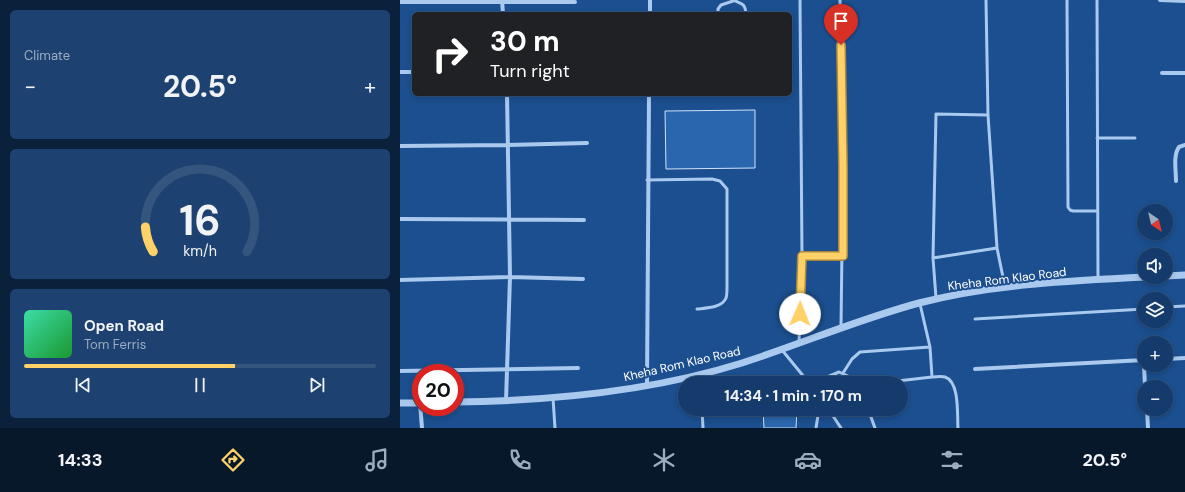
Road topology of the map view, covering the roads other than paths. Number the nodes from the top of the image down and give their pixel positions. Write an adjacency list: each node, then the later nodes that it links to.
1 (650, 0): 14 (street)
2 (733, 0): 15 (lane); 16 (lane)
3 (800, 0): 37 (lane)
4 (840, 0): 38 (lane)
5 (986, 0): 23 (lane)
6 (1067, 0): 32 (lane)
7 (1098, 0): 24 (lane)
8 (1160, 0): 10 (street)
9 (502, 1): 11 (street); 12 (street); 13 (street)
10 (1185, 1)
11 (400, 2)
12 (575, 2)
13 (503, 12)
14 (650, 12)
15 (718, 12)
16 (746, 12)
17 (400, 72): 18 (street)
18 (412, 72)
19 (1162, 73): 20 (street)
20 (1185, 73)
21 (507, 96): 27 (street)
22 (649, 96): 30 (street)
23 (988, 115): 36 (lane); 39 (lane)
24 (1097, 138): 25 (lane); 32 (lane)
25 (1135, 138)
26 (587, 143): 27 (street)
27 (507, 145): 29 (street); 34 (street)
28 (1185, 145): 31 (street)
29 (400, 146)
30 (648, 180): 53 (lane); 73 (street)
31 (1176, 181)
32 (1097, 211): 45 (lane)
33 (400, 219): 34 (street)
34 (510, 220): 35 (street); 42 (street)
35 (584, 220)
36 (997, 248): 39 (lane); 47 (lane)
37 (802, 256): 38 (lane); 56 (lane)
38 (843, 256): 55 (lane)
39 (933, 258): 48 (lane)
40 (1185, 275): 41 (street)
41 (1173, 276)
42 (510, 277): 44 (street); 46 (street); 64 (street)
43 (1137, 277): 45 (street, Kheha Rom Klao Road)
44 (583, 279)
45 (1098, 279): 47 (street, Kheha Rom Klao Road)
46 (400, 280)
47 (1005, 288): 48 (street, Kheha Rom Klao Road)
48 (936, 300): 49 (street, Kheha Rom Klao Road)
49 (920, 303): 55 (street, Kheha Rom Klao Road); 57 (lane)
50 (1185, 306): 51 (lane)
51 (1173, 307)
52 (1137, 308): 54 (lane)
53 (697, 309)
54 (975, 319)
55 (841, 329): 56 (street, Kheha Rom Klao Road)
56 (799, 343): 58 (street, Kheha Rom Klao Road)
57 (930, 347): 66 (lane); 71 (lane)
58 (782, 349): 67 (street, Kheha Rom Klao Road); 68 (lane)
59 (1185, 358): 60 (street)
60 (1173, 359)
61 (1137, 362): 63 (street)
62 (578, 368): 64 (street)
63 (975, 369)
64 (508, 370): 65 (street); 75 (street)
65 (400, 371)
66 (843, 373): 69 (lane); 70 (lane)
67 (701, 374): 73 (street, Kheha Rom Klao Road)
68 (803, 376)
69 (828, 376)
70 (848, 376)
71 (932, 377): 72 (lane); 91 (lane)
72 (908, 380)
73 (646, 386): 74 (street, Kheha Rom Klao Road)
74 (553, 398): 75 (street, Kheha Rom Klao Road); 86 (lane)
75 (506, 401): 76 (street, Kheha Rom Klao Road)
76 (464, 402)
77 (400, 403): 78 (street)
78 (412, 403)
79 (422, 416): 85 (street)
80 (702, 416): 87 (lane)
81 (818, 416): 88 (lane)
82 (833, 416): 89 (lane)
83 (871, 416): 90 (lane)
84 (1147, 416): 92 (street)
85 (422, 428)
86 (555, 428)
87 (702, 428)
88 (816, 428)
89 (841, 428)
90 (875, 428)
91 (958, 428)
92 (1148, 428)

